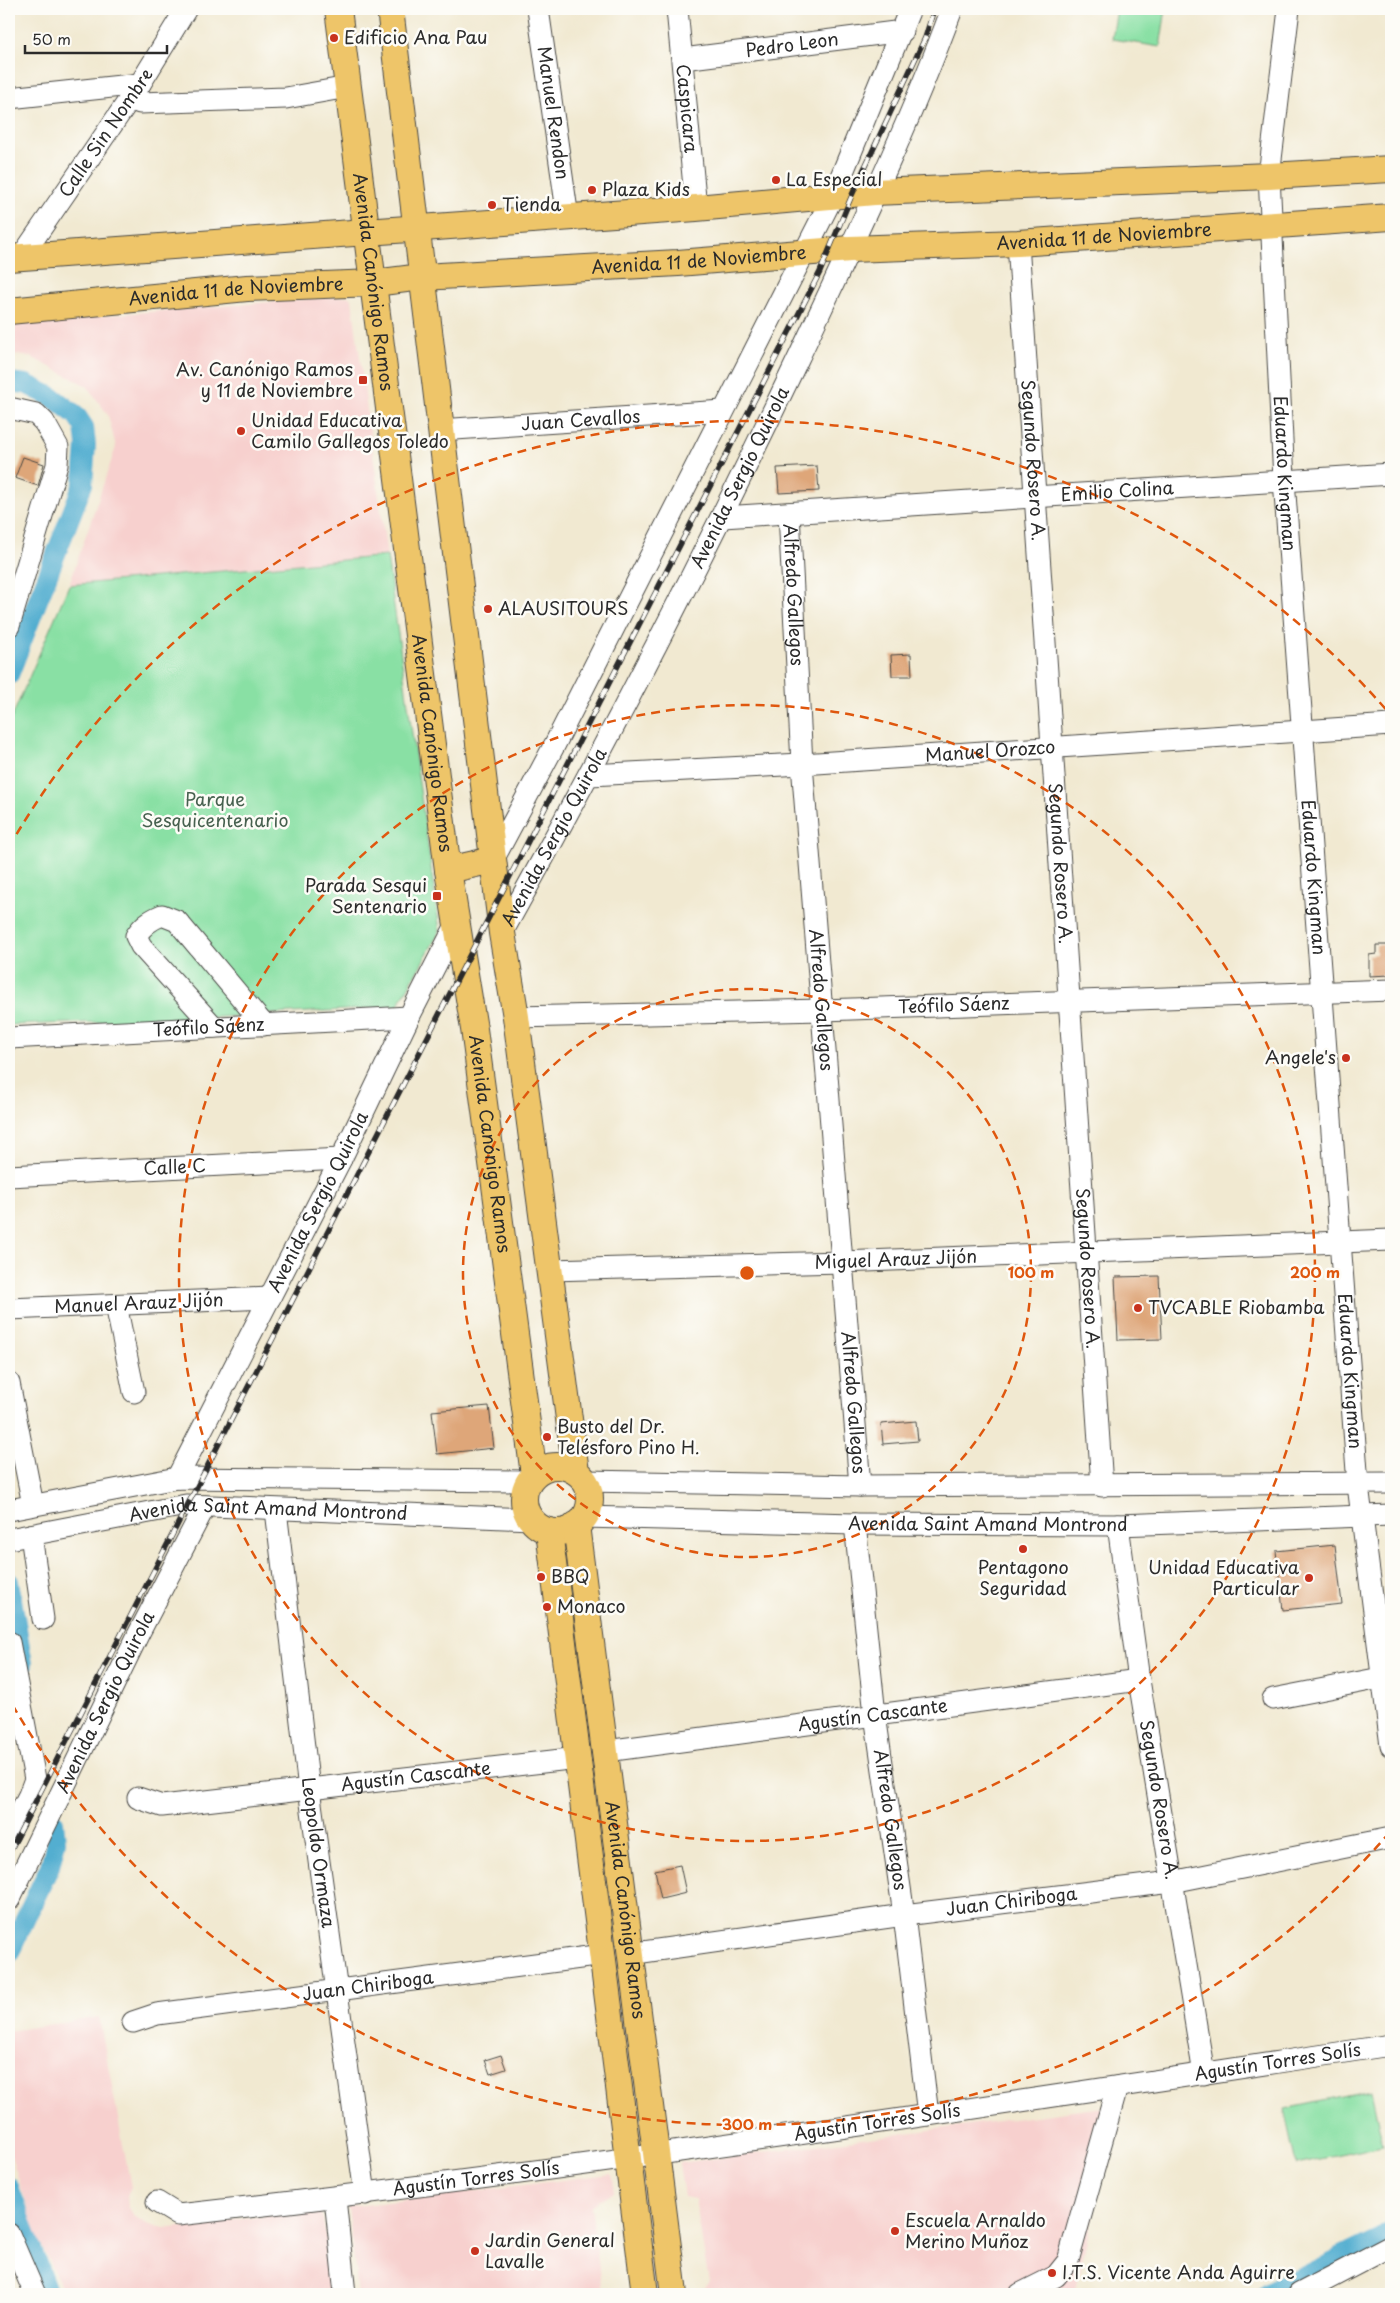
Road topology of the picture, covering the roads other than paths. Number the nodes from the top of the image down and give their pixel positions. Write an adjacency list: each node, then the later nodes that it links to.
1 (186, 9): 12 (street, Calle Sin Nombre)
2 (338, 9): 11 (main road, Avenida Canónigo Ramos)
3 (390, 9): 22 (main road, Avenida Canónigo Ramos)
4 (538, 9): 20 (street, Manuel Rendon)
5 (677, 9): 10 (street, Caspicara)
6 (910, 9): 9 (street)
7 (952, 9): 16 (street, Avenida Sergio Quirola)
8 (1289, 9): 15 (street, Eduardo Kingman)
9 (903, 30): 10 (street, Pedro Leon); 17 (street)
10 (683, 59): 18 (street, Caspicara)
11 (348, 87): 12 (street); 23 (main road, Avenida Canónigo Ramos)
12 (135, 92): 13 (street); 27 (street, Calle Sin Nombre)
13 (9, 98)
14 (1391, 169): 15 (main road)
15 (1268, 176): 16 (main road); 21 (street, Eduardo Kingman)
16 (874, 192): 17 (main road); 25 (street, Avenida Sergio Quirola)
17 (833, 196): 18 (main road); 26 (street)
18 (696, 208): 20 (main road)
19 (1391, 217): 21 (main road, Avenida 11 de Noviembre)
20 (568, 218): 22 (main road)
21 (1271, 226): 24 (main road, Avenida 11 de Noviembre); 35 (street, Eduardo Kingman)
22 (417, 228): 23 (main road); 28 (main road, Avenida Canónigo Ramos)
23 (366, 232): 27 (main road); 29 (main road, Avenida Canónigo Ramos)
24 (1018, 243): 25 (main road, Avenida 11 de Noviembre); 36 (street, Segundo Rosero A.)
25 (850, 249): 26 (main road, Avenida 11 de Noviembre); 38 (street, Avenida Sergio Quirola)
26 (804, 252): 28 (main road, Avenida 11 de Noviembre); 32 (street)
27 (15, 257)
28 (422, 277): 29 (main road, Avenida 11 de Noviembre); 33 (main road, Avenida Canónigo Ramos)
29 (374, 283): 30 (main road, Avenida 11 de Noviembre); 46 (main road, Avenida Canónigo Ramos)
30 (9, 311)
31 (9, 408): 39 (street)
32 (723, 411): 33 (street, Juan Cevallos); 45 (street)
33 (440, 430): 45 (main road, Avenida Canónigo Ramos)
34 (1391, 474): 35 (street, Emilio Colina)
35 (1284, 480): 36 (street, Emilio Colina); 41 (street, Eduardo Kingman)
36 (1035, 498): 37 (street, Emilio Colina); 42 (street, Segundo Rosero A.)
37 (789, 513): 38 (street, Emilio Colina); 43 (street, Alfredo Gallegos)
38 (723, 517): 44 (street, Avenida Sergio Quirola)
39 (9, 626)
40 (1391, 726): 41 (street, Manuel Orozco)
41 (1302, 731): 42 (street, Manuel Orozco); 50 (street, Eduardo Kingman)
42 (1052, 748): 43 (street, Manuel Orozco); 51 (street, Segundo Rosero A.)
43 (802, 764): 44 (street, Manuel Orozco); 52 (street, Alfredo Gallegos)
44 (590, 775): 48 (street, Avenida Sergio Quirola)
45 (494, 860): 46 (main road); 48 (main road, Avenida Canónigo Ramos)
46 (448, 870): 47 (main road, Avenida Canónigo Ramos)
47 (456, 925): 53 (street, Avenida Sergio Quirola); 72 (main road, Avenida Canónigo Ramos)
48 (502, 933): 54 (main road, Avenida Canónigo Ramos)
49 (1391, 990): 50 (street, Teófilo Sáenz)
50 (1323, 992): 51 (street, Teófilo Sáenz); 61 (street, Eduardo Kingman)
51 (1069, 1002): 52 (street, Teófilo Sáenz); 62 (street, Segundo Rosero A.)
52 (823, 1010): 54 (street, Teófilo Sáenz); 63 (street, Alfredo Gallegos)
53 (409, 1017): 55 (street, Teófilo Sáenz); 58 (street, Avenida Sergio Quirola)
54 (516, 1017): 64 (main road, Avenida Canónigo Ramos)
55 (264, 1024): 56 (street, Teófilo Sáenz); 56 (street)
56 (214, 1027): 57 (street, Teófilo Sáenz)
57 (9, 1038)
58 (341, 1159): 59 (street, Calle C); 65 (street, Avenida Sergio Quirola)
59 (9, 1176)
60 (1391, 1240): 61 (street, Miguel Arauz Jijón)
61 (1342, 1243): 62 (street, Miguel Arauz Jijón); 74 (street, Eduardo Kingman)
62 (1086, 1252): 63 (street, Miguel Arauz Jijón); 76 (street, Segundo Rosero A.)
63 (842, 1262): 64 (street, Miguel Arauz Jijón); 75 (street, Alfredo Gallegos)
64 (550, 1270): 70 (main road, Avenida Canónigo Ramos)
65 (270, 1298): 66 (street, Manuel Arauz Jijón); 71 (street, Avenida Sergio Quirola)
66 (116, 1305): 67 (street, Manuel Arauz Jijón); 69 (street)
67 (9, 1309)
68 (9, 1383): 77 (street)
69 (134, 1392)
70 (580, 1476): 72 (main road); 75 (street); 83 (main road, Avenida Canónigo Ramos)
71 (177, 1478): 72 (street, Avenida Saint Amand Montrond); 77 (street, Avenida Saint Amand Montrond)
72 (532, 1478): 85 (main road, Avenida Canónigo Ramos)
73 (1391, 1483): 74 (street)
74 (1358, 1485): 76 (street); 82 (street, Eduardo Kingman)
75 (860, 1486): 76 (street)
76 (1102, 1486)
77 (33, 1505): 79 (street, Avenida Saint Amand Montrond)
78 (204, 1506): 80 (street, Avenida Saint Amand Montrond); 87 (street, Avenida Saint Amand Montrond); 103 (street, Avenida Sergio Quirola)
79 (9, 1510)
80 (276, 1510): 85 (street, Avenida Saint Amand Montrond); 98 (street, Leopoldo Ormaza)
81 (1391, 1515): 82 (street, Avenida Saint Amand Montrond)
82 (1361, 1516): 86 (street, Avenida Saint Amand Montrond); 91 (street, Eduardo Kingman)
83 (580, 1521): 84 (street, Avenida Saint Amand Montrond); 85 (main road); 96 (main road, Avenida Canónigo Ramos)
84 (855, 1524): 86 (street, Avenida Saint Amand Montrond); 94 (street, Alfredo Gallegos)
85 (540, 1525): 97 (main road, Avenida Canónigo Ramos)
86 (1118, 1525): 92 (street, Segundo Rosero A.)
87 (31, 1535): 88 (street, Avenida Saint Amand Montrond); 89 (street)
88 (9, 1539)
89 (43, 1619)
90 (9, 1645): 100 (street, Avenida Sergio Quirola)
91 (1386, 1677): 93 (street); 95 (street, Eduardo Kingman)
92 (1139, 1680): 94 (street, Agustín Cascante); 102 (street, Segundo Rosero A.)
93 (1273, 1699)
94 (875, 1715): 96 (street, Agustín Cascante); 104 (street, Alfredo Gallegos)
95 (1391, 1746)
96 (606, 1751): 105 (main road, Avenida Canónigo Ramos)
97 (578, 1758): 98 (street, Agustín Cascante); 106 (main road, Avenida Canónigo Ramos)
98 (309, 1789): 99 (street, Agustín Cascante); 107 (street, Leopoldo Ormaza)
99 (138, 1798)
100 (9, 1834)
101 (1391, 1838): 102 (street, Juan Chiriboga)
102 (1172, 1882): 104 (street, Juan Chiriboga); 110 (street, Segundo Rosero A.)
103 (9, 1900)
104 (904, 1915): 105 (street, Juan Chiriboga); 112 (street, Alfredo Gallegos)
105 (630, 1954): 113 (main road, Avenida Canónigo Ramos)
106 (603, 1955): 107 (street, Juan Chiriboga); 114 (main road, Avenida Canónigo Ramos)
107 (336, 1990): 108 (street, Juan Chiriboga); 115 (street, Leopoldo Ormaza)
108 (134, 2022)
109 (1391, 2046): 110 (street, Agustín Torres Solís)
110 (1204, 2074): 111 (street, Agustín Torres Solís)
111 (1117, 2087): 112 (street, Agustín Torres Solís); 124 (street)
112 (928, 2115): 113 (street, Agustín Torres Solís)
113 (656, 2156): 114 (street, Agustín Torres Solís); 123 (main road, Avenida Canónigo Ramos)
114 (628, 2159): 115 (street, Agustín Torres Solís); 122 (main road, Avenida Canónigo Ramos)
115 (365, 2194): 116 (street, Agustín Torres Solís)
116 (335, 2198): 117 (street, Agustín Torres Solís); 121 (street)
117 (157, 2202)
118 (9, 2234): 120 (street)
119 (1391, 2246): 125 (street)
120 (35, 2294)
121 (345, 2294)
122 (645, 2294)
123 (674, 2294)
124 (1020, 2294)
125 (1299, 2294)

